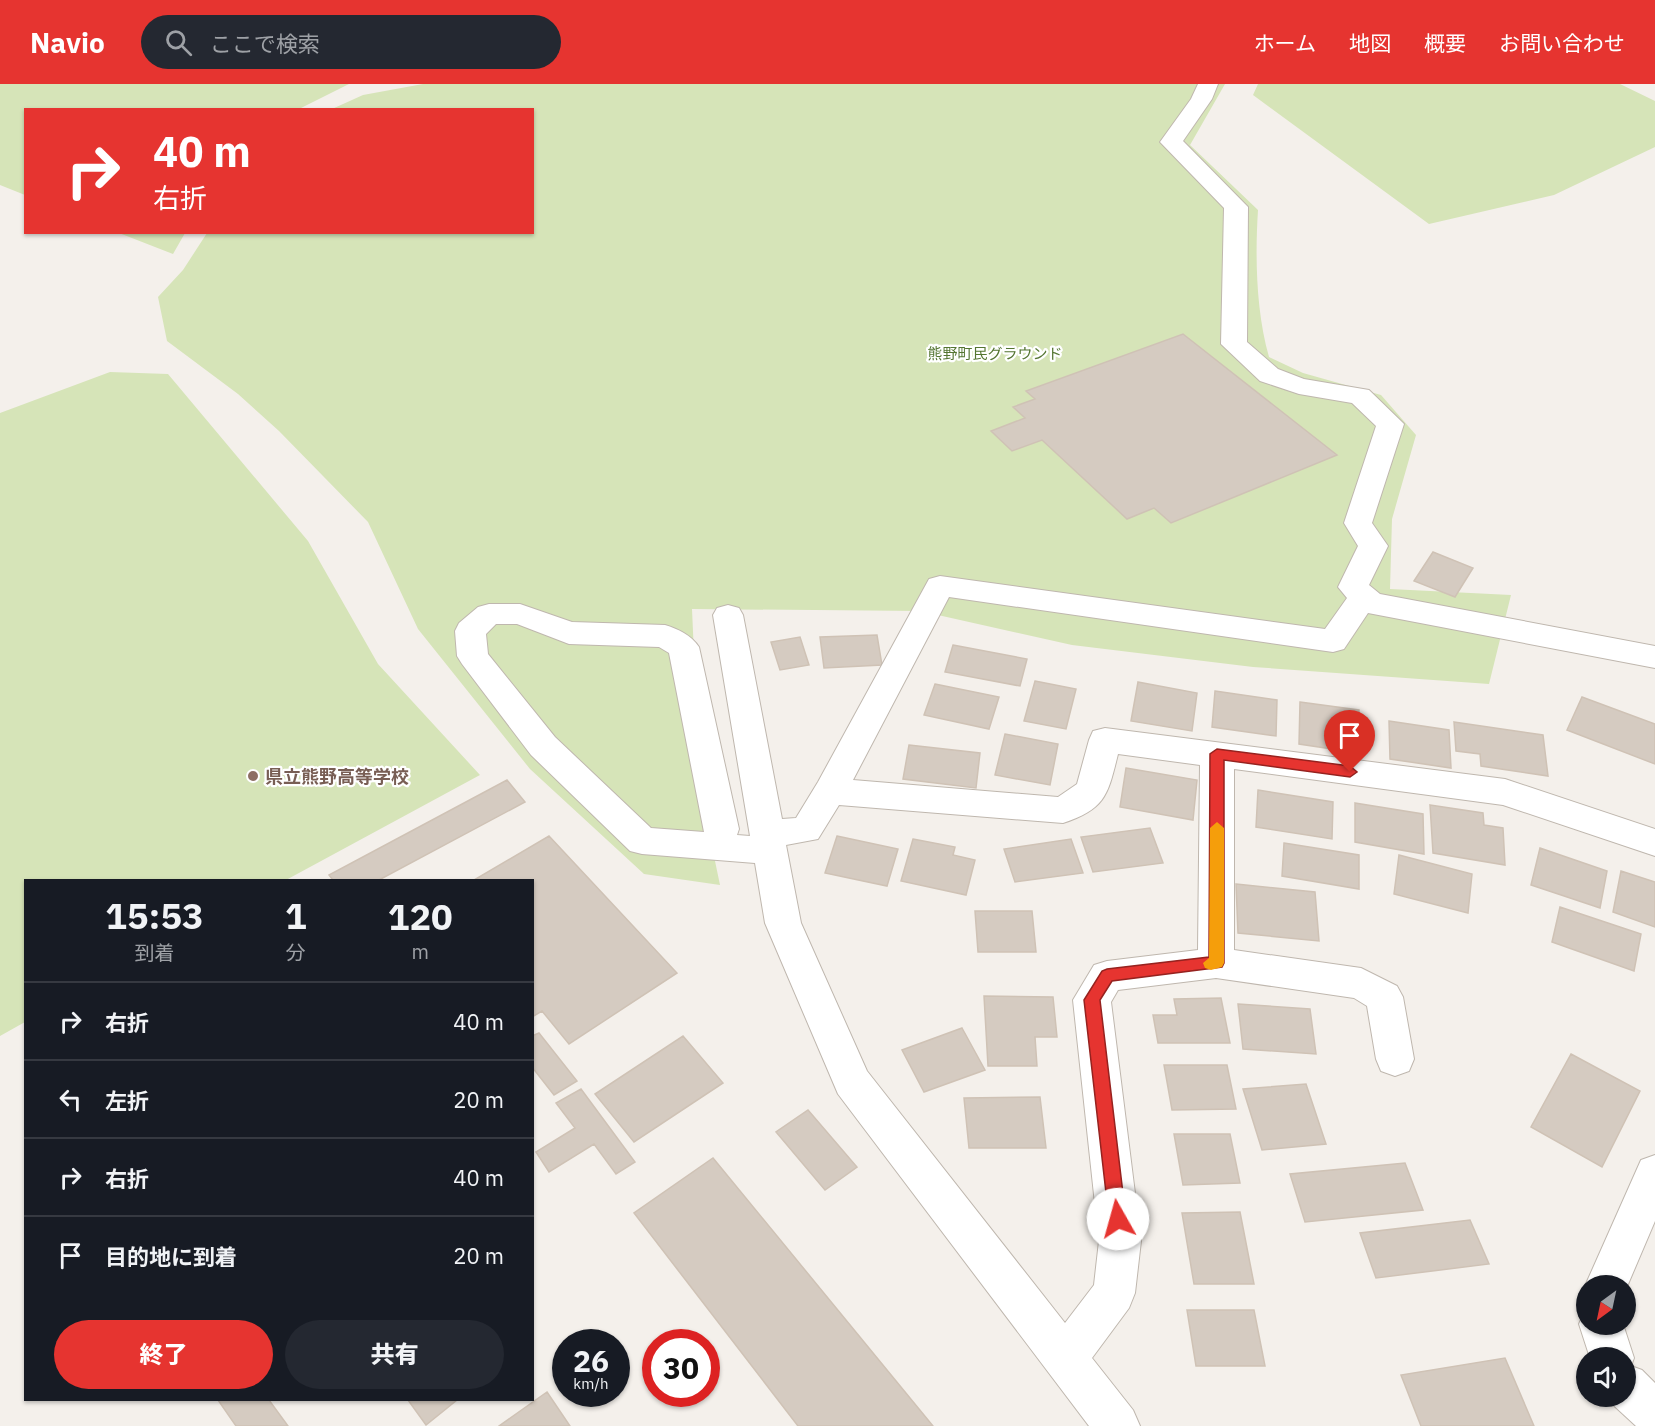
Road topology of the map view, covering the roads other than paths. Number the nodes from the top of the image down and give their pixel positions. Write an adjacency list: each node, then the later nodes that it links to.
1 (1208, 84): 2 (street)
2 (1363, 597): 4 (street); 6 (street)
3 (728, 615): 7 (street)
4 (1655, 657)
5 (1217, 754): 6 (street); 8 (street); 10 (street)
6 (830, 791): 7 (street)
7 (768, 843): 9 (street); 14 (street)
8 (1655, 843)
9 (716, 847): 9 (street)
10 (1216, 963): 11 (street); 14 (street)
11 (1395, 1059)
12 (1655, 1173): 13 (street)
13 (1611, 1275)
14 (1065, 1358): 17 (street)
15 (1636, 1395): 16 (street)
16 (1655, 1413)
17 (1117, 1426)

